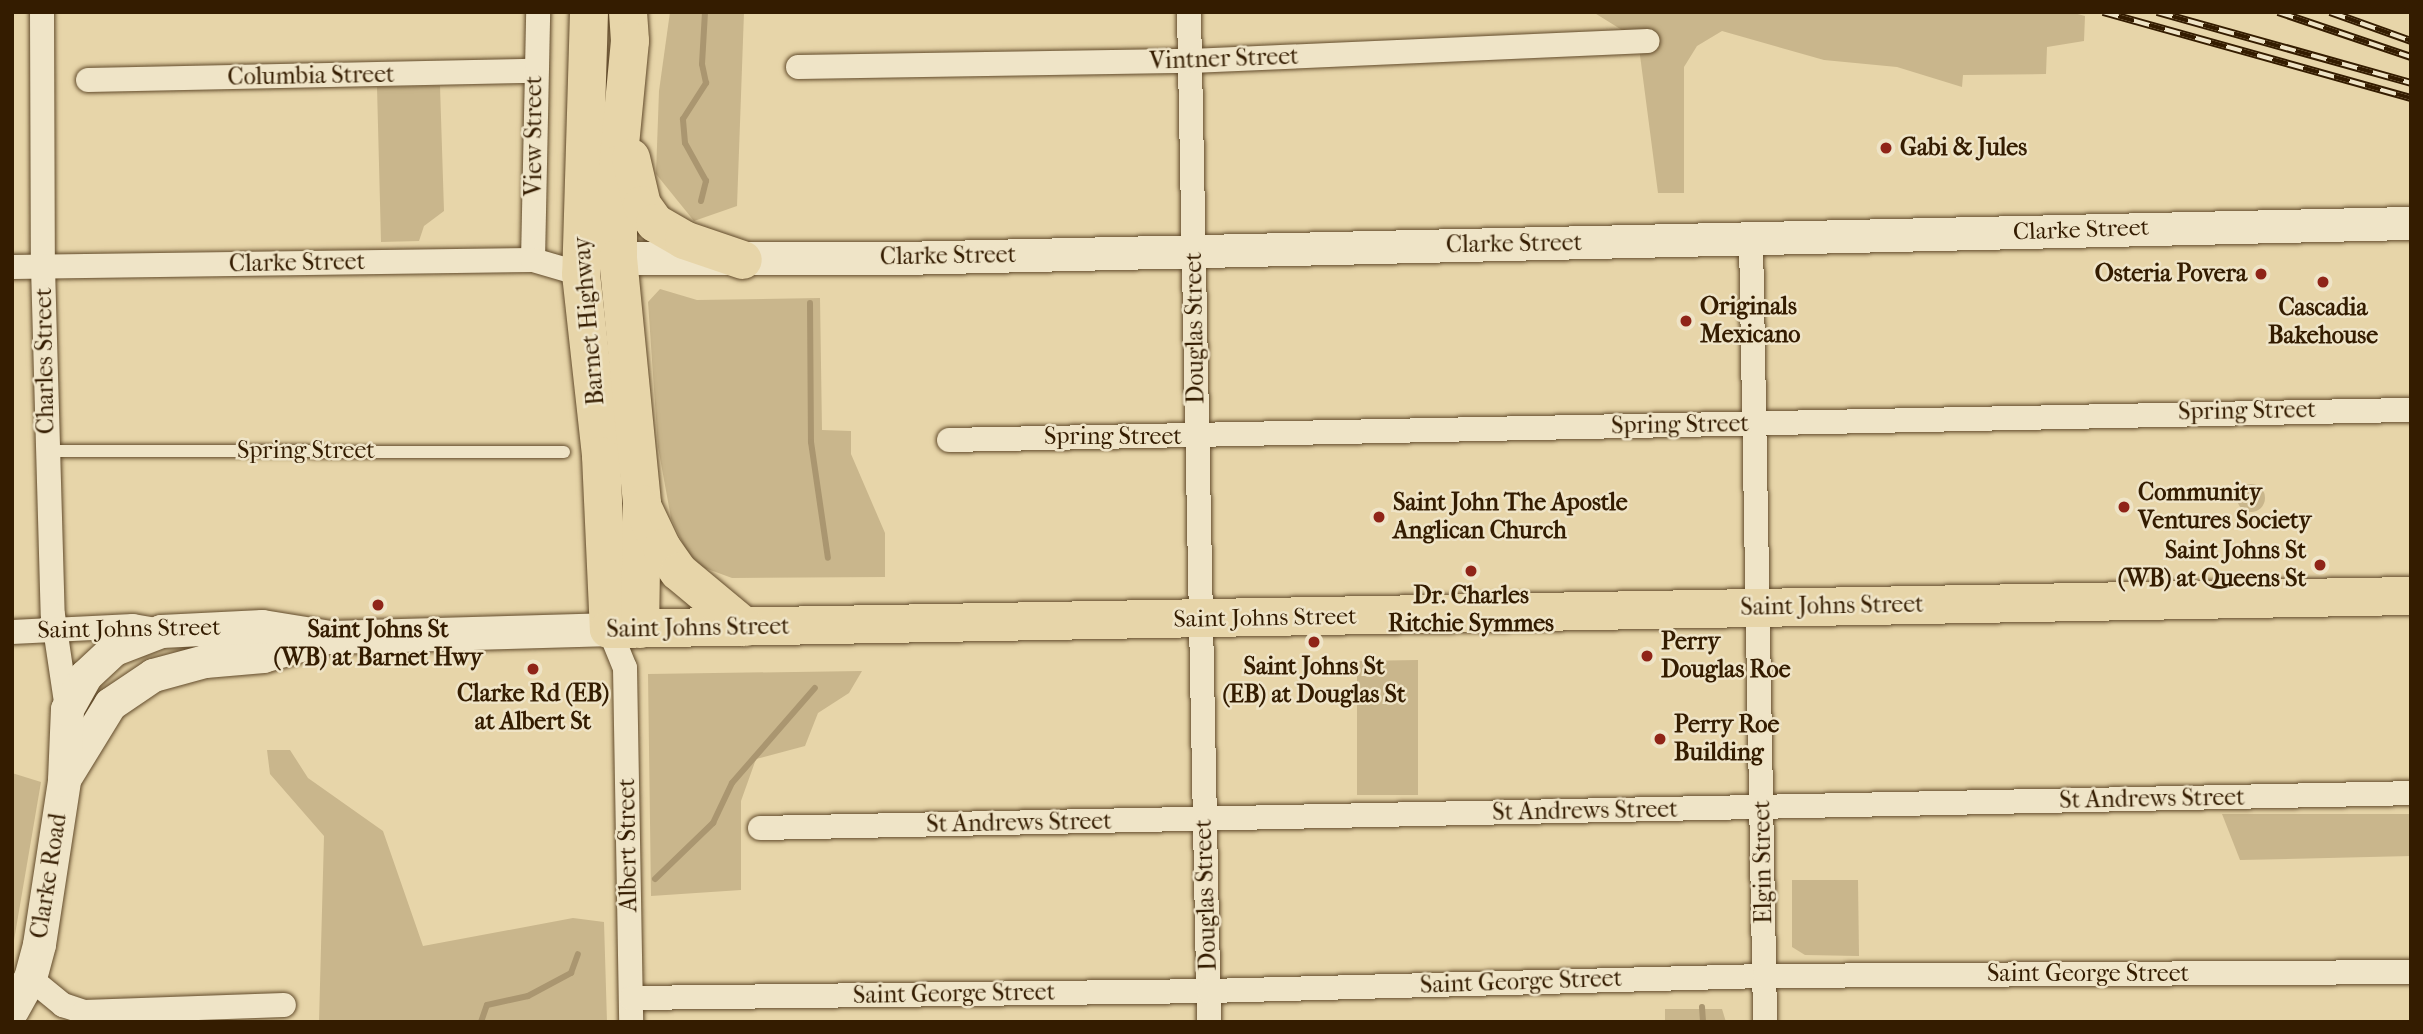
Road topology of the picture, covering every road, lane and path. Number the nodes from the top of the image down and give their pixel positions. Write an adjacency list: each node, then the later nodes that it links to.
1 (42, 12): 20 (street, Charles Street)
2 (538, 12): 9 (street, View Street)
3 (589, 12): 13 (main road, Barnet Highway)
4 (1189, 12): 7 (street, Douglas Street)
5 (633, 22): 11 (main road, Barnet Highway)
6 (1648, 41): 7 (street, Vintner Street)
7 (1191, 61): 8 (street, Vintner Street); 15 (street, Douglas Street)
8 (799, 68)
9 (534, 71): 10 (street, Columbia Street); 17 (street, View Street)
10 (88, 80)
11 (622, 129): 16 (main road, Barnet Highway); 18 (main road)
12 (2411, 223): 14 (main road, Clarke Street)
13 (581, 232): 16 (main road); 21 (main road, Barnet Highway)
14 (1751, 240): 15 (main road, Clarke Street); 23 (street, Elgin Street)
15 (1194, 250): 18 (main road, Clarke Street); 24 (street, Douglas Street)
16 (618, 258): 18 (main road, Clarke Street); 28 (main road, Barnet Highway)
17 (533, 260): 20 (street, Clarke Street); 21 (street, Clarke Street)
18 (743, 260)
19 (12, 267): 20 (street, Clarke Street)
20 (43, 267): 26 (street, Charles Street)
21 (580, 274): 34 (main road, Barnet Highway)
22 (2411, 410): 23 (street, Spring Street)
23 (1756, 423): 24 (street, Spring Street); 30 (street, Elgin Street)
24 (1197, 437): 25 (street, Spring Street); 31 (street, Douglas Street)
25 (950, 440)
26 (48, 451): 27 (lane, Spring Street); 33 (street, Charles Street)
27 (564, 452)
28 (642, 505): 32 (main road); 34 (main road, Barnet Highway)
29 (2411, 596): 30 (main road, Saint Johns Street)
30 (1760, 608): 31 (main road, Saint Johns Street); 42 (street, Elgin Street)
31 (1202, 619): 32 (main road, Saint Johns Street); 43 (street, Douglas Street)
32 (745, 627): 34 (main road, Saint Johns Street)
33 (54, 628): 35 (street, Saint Johns Street); 36 (street, Saint Johns Street); 39 (street, Charles Street)
34 (624, 629): 37 (main road, Saint Johns Street); 51 (street, Albert Street)
35 (161, 631): 37 (main road, Saint Johns Street); 39 (main road, Clarke Road)
36 (12, 632)
37 (330, 637): 38 (main road, Saint Johns Street)
38 (153, 675): 40 (main road, Clarke Road)
39 (67, 709): 40 (main road, Clarke Road)
40 (64, 780): 47 (main road, Clarke Road)
41 (2411, 793): 42 (street, St Andrews Street)
42 (1763, 806): 43 (street, St Andrews Street); 46 (street, Elgin Street)
43 (1203, 819): 44 (street, St Andrews Street); 48 (street, Douglas Street)
44 (760, 828)
45 (2411, 972): 46 (street, Saint George Street)
46 (1765, 976): 48 (street, Saint George Street); 54 (street, Elgin Street)
47 (30, 978): 50 (main road, Clarke Road); 52 (street)
48 (1209, 990): 51 (street, Saint George Street); 53 (street, Douglas Street)
49 (284, 1005): 52 (street)
50 (12, 1010)
51 (631, 1010)
52 (80, 1017)
53 (1209, 1022)
54 (1765, 1022)

